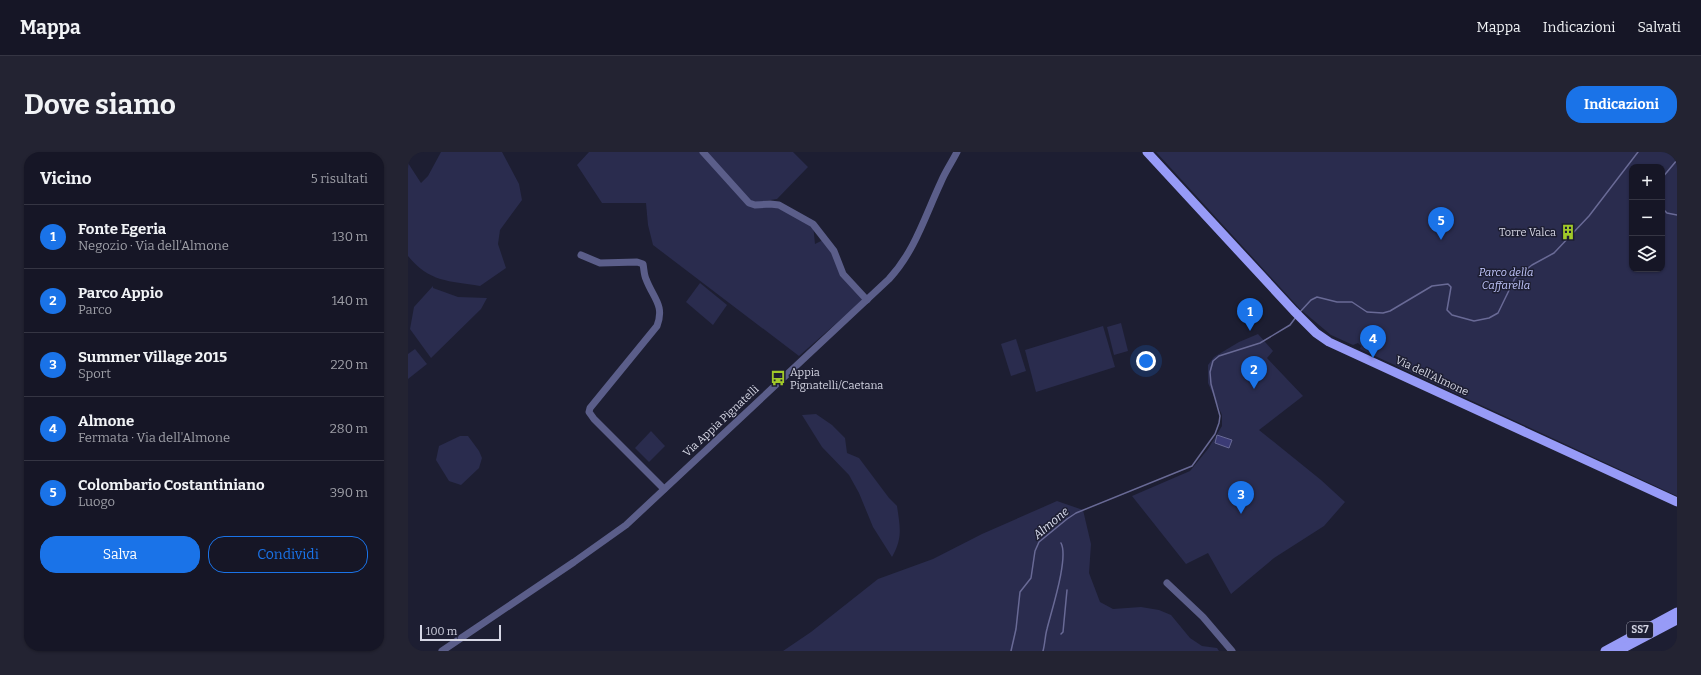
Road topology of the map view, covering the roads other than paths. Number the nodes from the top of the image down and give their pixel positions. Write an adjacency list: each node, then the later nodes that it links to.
1 (703, 152): 5 (street)
2 (957, 152): 5 (street, Via Appia Pignatelli)
3 (1147, 152): 7 (main road, Via dell'Almone)
4 (581, 255): 6 (street)
5 (867, 300): 6 (street, Via Appia Pignatelli)
6 (664, 489): 11 (street, Via Appia Pignatelli)
7 (1677, 502)
8 (1166, 583): 12 (street)
9 (1677, 612): 13 (main road, SS7)
10 (1677, 620): 14 (main road, SS7)
11 (442, 651)
12 (1232, 651)
13 (1604, 651)
14 (1618, 651)

